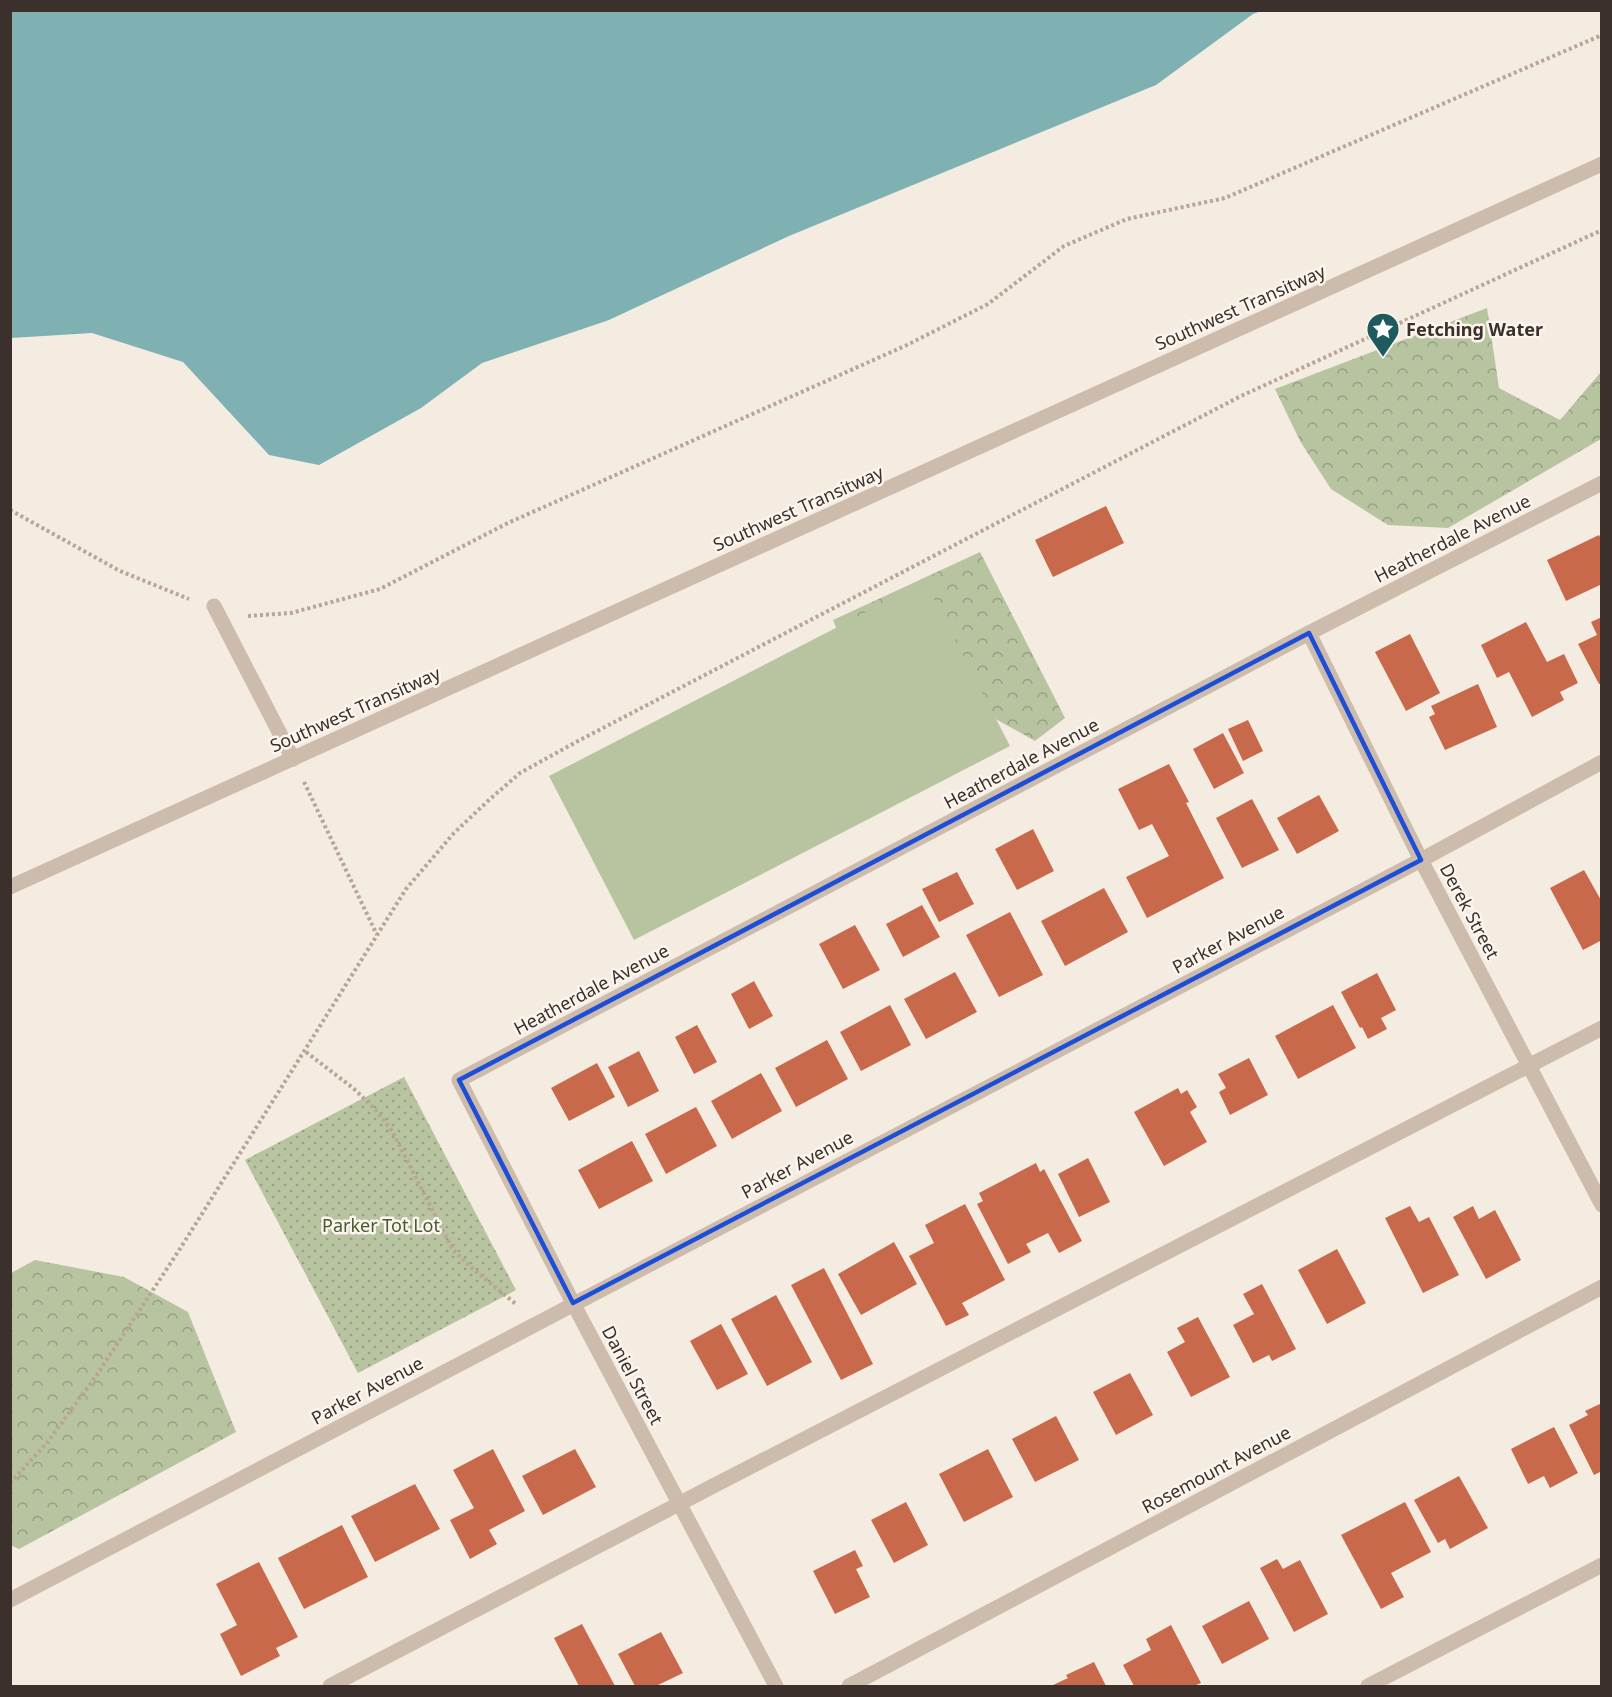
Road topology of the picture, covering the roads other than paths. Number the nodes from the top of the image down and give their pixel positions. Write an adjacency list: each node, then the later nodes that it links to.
1 (1602, 165): 5 (street, Southwest Transitway)
2 (1602, 483): 4 (street, Heatherdale Avenue)
3 (214, 606): 5 (street)
4 (1309, 633): 7 (street, Derek Street); 11 (street, Heatherdale Avenue)
5 (293, 759): 8 (street, Southwest Transitway)
6 (1602, 762): 7 (street, Parker Avenue)
7 (1422, 860): 10 (street, Derek Street); 14 (street, Parker Avenue)
8 (10, 887)
9 (1602, 1028): 10 (street)
10 (1529, 1066): 12 (street, Derek Street); 15 (street)
11 (459, 1080): 14 (street, Daniel Street)
12 (1602, 1205)
13 (1602, 1287): 20 (street, Rosemount Avenue)
14 (573, 1303): 15 (street, Daniel Street); 17 (street, Parker Avenue)
15 (678, 1504): 18 (street); 19 (street, Daniel Street)
16 (1602, 1565): 21 (street)
17 (10, 1600)
18 (330, 1686)
19 (776, 1686)
20 (849, 1686)
21 (1368, 1686)

